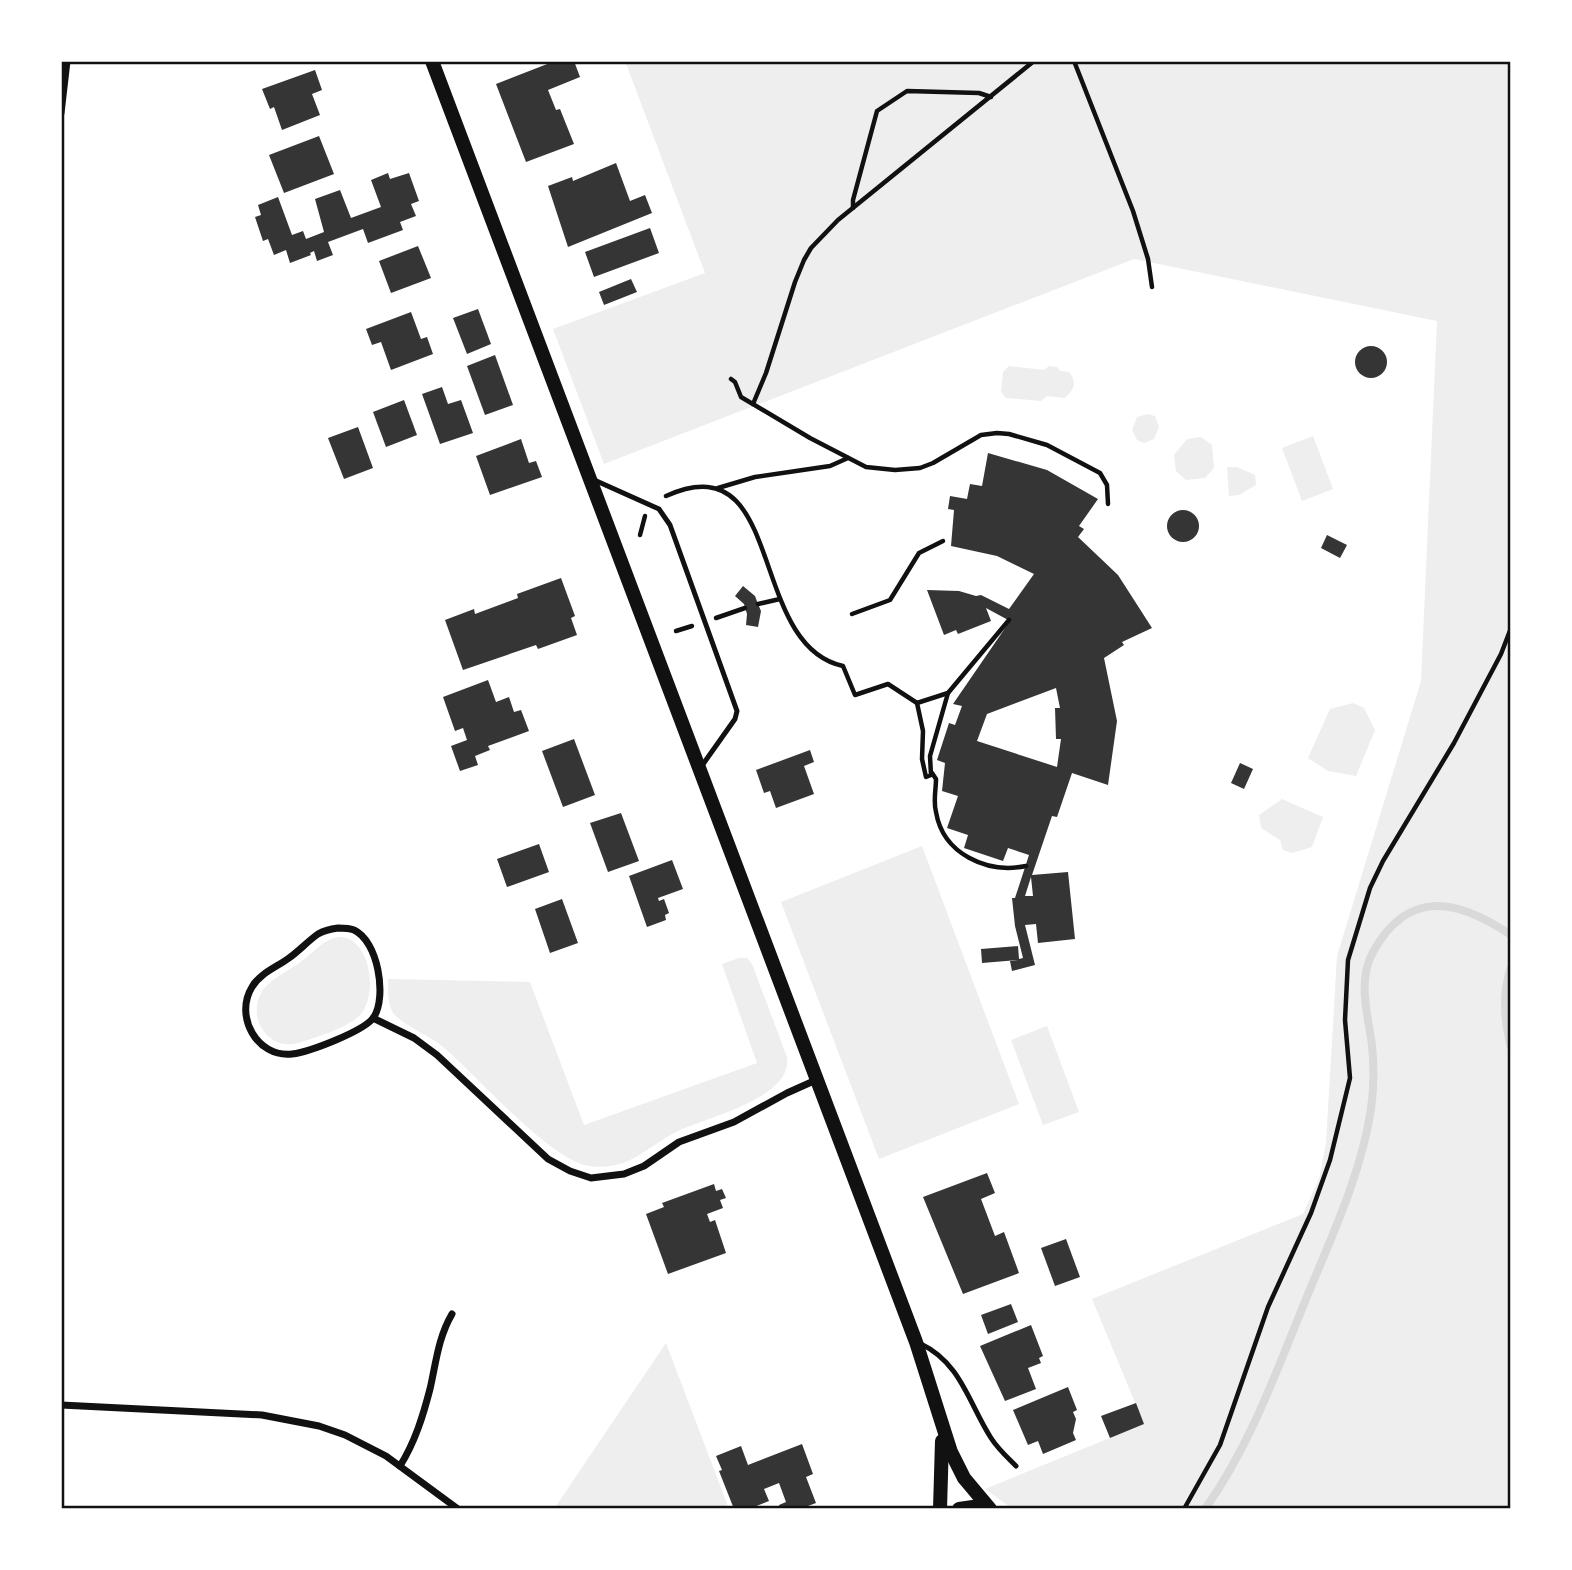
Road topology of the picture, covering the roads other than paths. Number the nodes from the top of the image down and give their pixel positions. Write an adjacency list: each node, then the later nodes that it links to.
1 (67, 61): 3 (street)
2 (432, 61): 4 (main road)
3 (61, 113)
4 (589, 477): 5 (main road); 5 (lane)
5 (699, 770): 7 (main road)
6 (373, 1018): 6 (street); 7 (street)
7 (816, 1080): 9 (main road)
8 (452, 1314): 12 (street)
9 (916, 1342): 11 (main road); 13 (lane)
10 (61, 1405): 12 (street)
11 (942, 1426): 15 (main road); 17 (main road)
12 (400, 1466): 14 (street)
13 (1016, 1466)
14 (458, 1509)
15 (940, 1509)
16 (959, 1509): 17 (main road)
17 (989, 1509)

